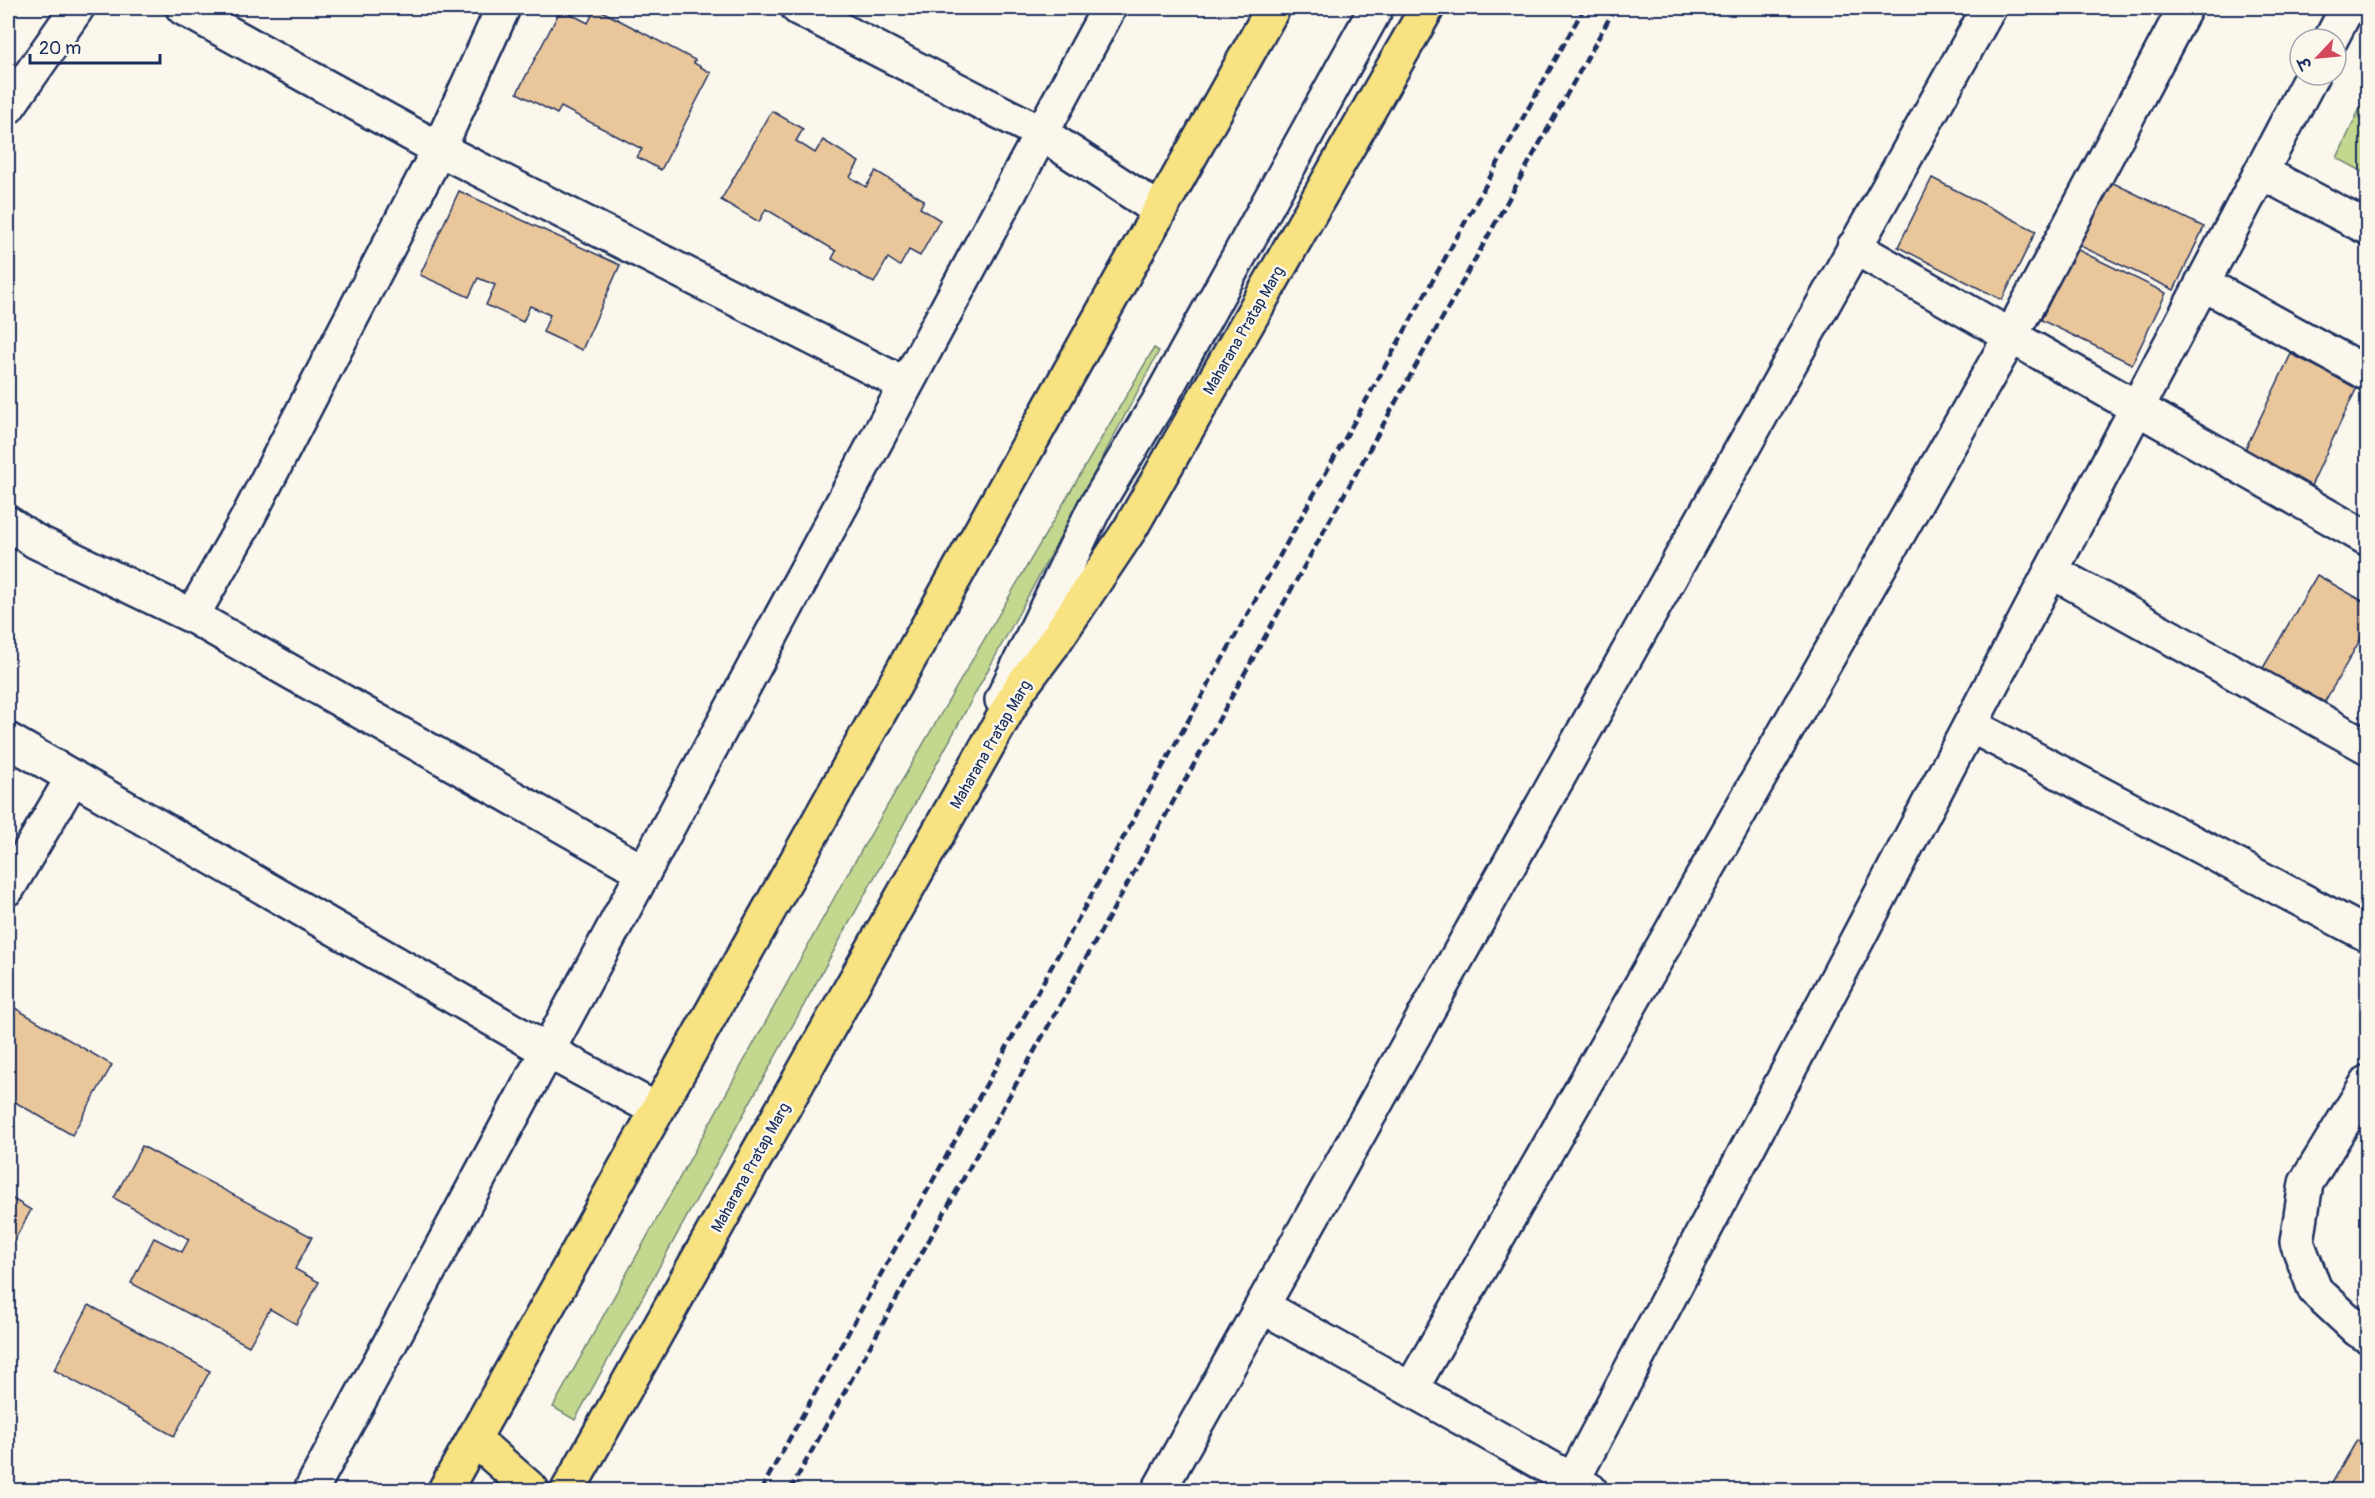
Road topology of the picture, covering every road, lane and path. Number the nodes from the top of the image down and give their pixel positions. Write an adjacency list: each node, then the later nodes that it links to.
1 (76, 8): 14 (street)
2 (183, 8): 16 (street)
3 (503, 8): 16 (street)
4 (798, 8): 15 (street)
5 (1109, 8): 15 (street)
6 (1273, 8): 18 (main road)
7 (1376, 8): 34 (street)
8 (1426, 8): 34 (main road, Maharana Pratap Marg)
9 (1989, 8): 20 (street)
10 (2185, 8): 22 (street)
11 (2347, 8): 12 (street)
12 (2337, 27)
13 (2306, 87): 17 (street)
14 (8, 107)
15 (1041, 133): 18 (street); 24 (street)
16 (439, 149): 24 (street); 29 (street)
17 (2261, 172): 19 (street); 21 (street)
18 (1159, 210): 40 (main road)
19 (2367, 228)
20 (1854, 248): 22 (street); 41 (street)
21 (2202, 283): 23 (street); 25 (street)
22 (2011, 336): 25 (street); 43 (street)
23 (2367, 374)
24 (906, 385): 35 (street)
25 (2137, 408): 27 (street); 28 (street)
26 (8, 523): 29 (street)
27 (2367, 538)
28 (2051, 571): 30 (street); 32 (street)
29 (192, 616): 35 (street)
30 (1970, 725): 37 (street); 45 (street)
31 (8, 740): 33 (street)
32 (2367, 747)
33 (73, 777): 36 (street); 38 (street)
34 (942, 828): 49 (main road, Maharana Pratap Marg)
35 (645, 872): 38 (street)
36 (8, 888)
37 (2367, 935)
38 (546, 1050): 40 (street); 46 (street)
39 (2367, 1082): 42 (street)
40 (657, 1110): 44 (main road)
41 (1262, 1306): 43 (street); 50 (street)
42 (2367, 1336)
43 (1411, 1389): 45 (street)
44 (474, 1439): 47 (main road); 48 (main road)
45 (1582, 1485)
46 (311, 1491)
47 (445, 1491)
48 (532, 1491)
49 (568, 1491)
50 (1159, 1491)

